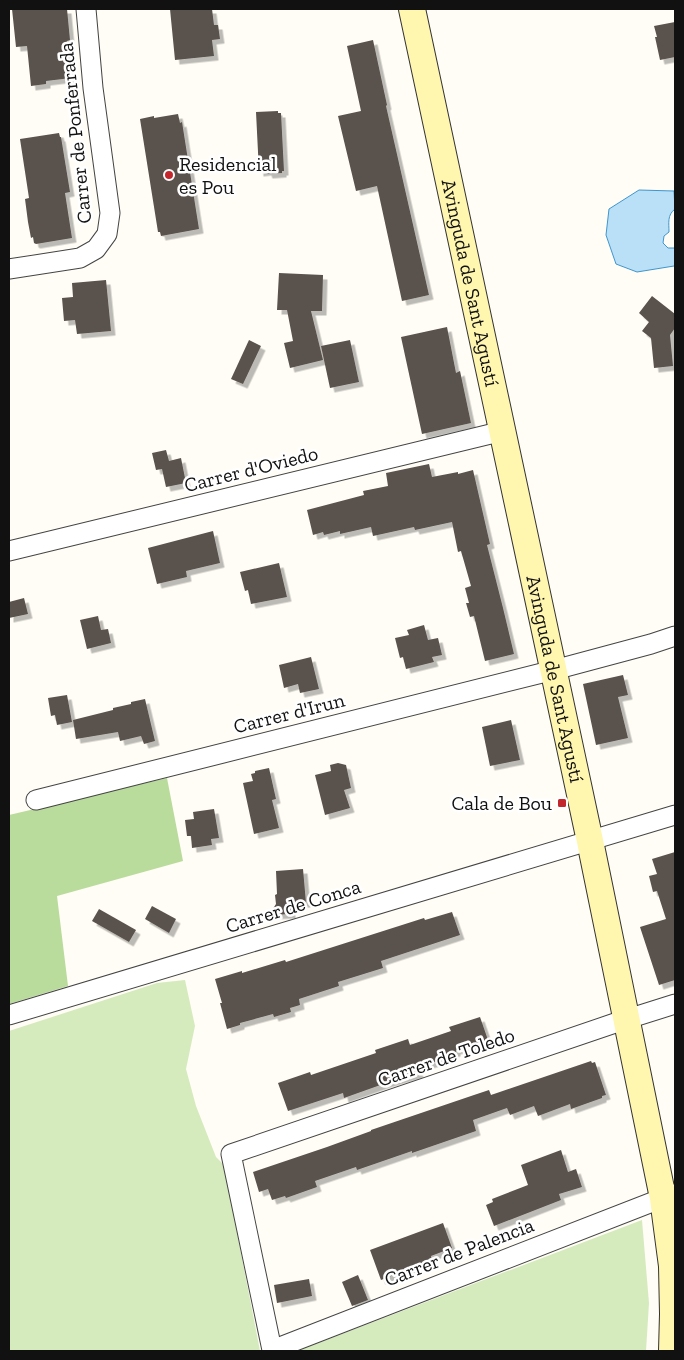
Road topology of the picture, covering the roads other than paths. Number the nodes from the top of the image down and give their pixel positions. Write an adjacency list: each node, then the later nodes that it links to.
1 (86, 9): 3 (street, Carrer de Ponferrada)
2 (412, 9): 4 (street, Avinguda de Sant Agustí)
3 (9, 269)
4 (503, 431): 5 (street, Carrer d'Oviedo); 7 (street, Avinguda de Sant Agustí)
5 (9, 550)
6 (675, 636): 7 (street, Carrer d'Irun)
7 (554, 670): 8 (street, Carrer d'Irun); 10 (street, Avinguda de Sant Agustí)
8 (36, 800)
9 (675, 815): 10 (street, Carrer de Conca)
10 (590, 841): 12 (street, Carrer de Conca); 13 (street, Avinguda de Sant Agustí)
11 (675, 1004): 13 (street, Carrer de Toledo)
12 (9, 1015)
13 (627, 1020): 14 (street, Avinguda de Sant Agustí); 15 (street, Carrer de Toledo)
14 (669, 1196): 15 (street, Carrer de Palencia); 16 (street, Avinguda de Sant Agustí)
15 (272, 1350)
16 (672, 1351)

